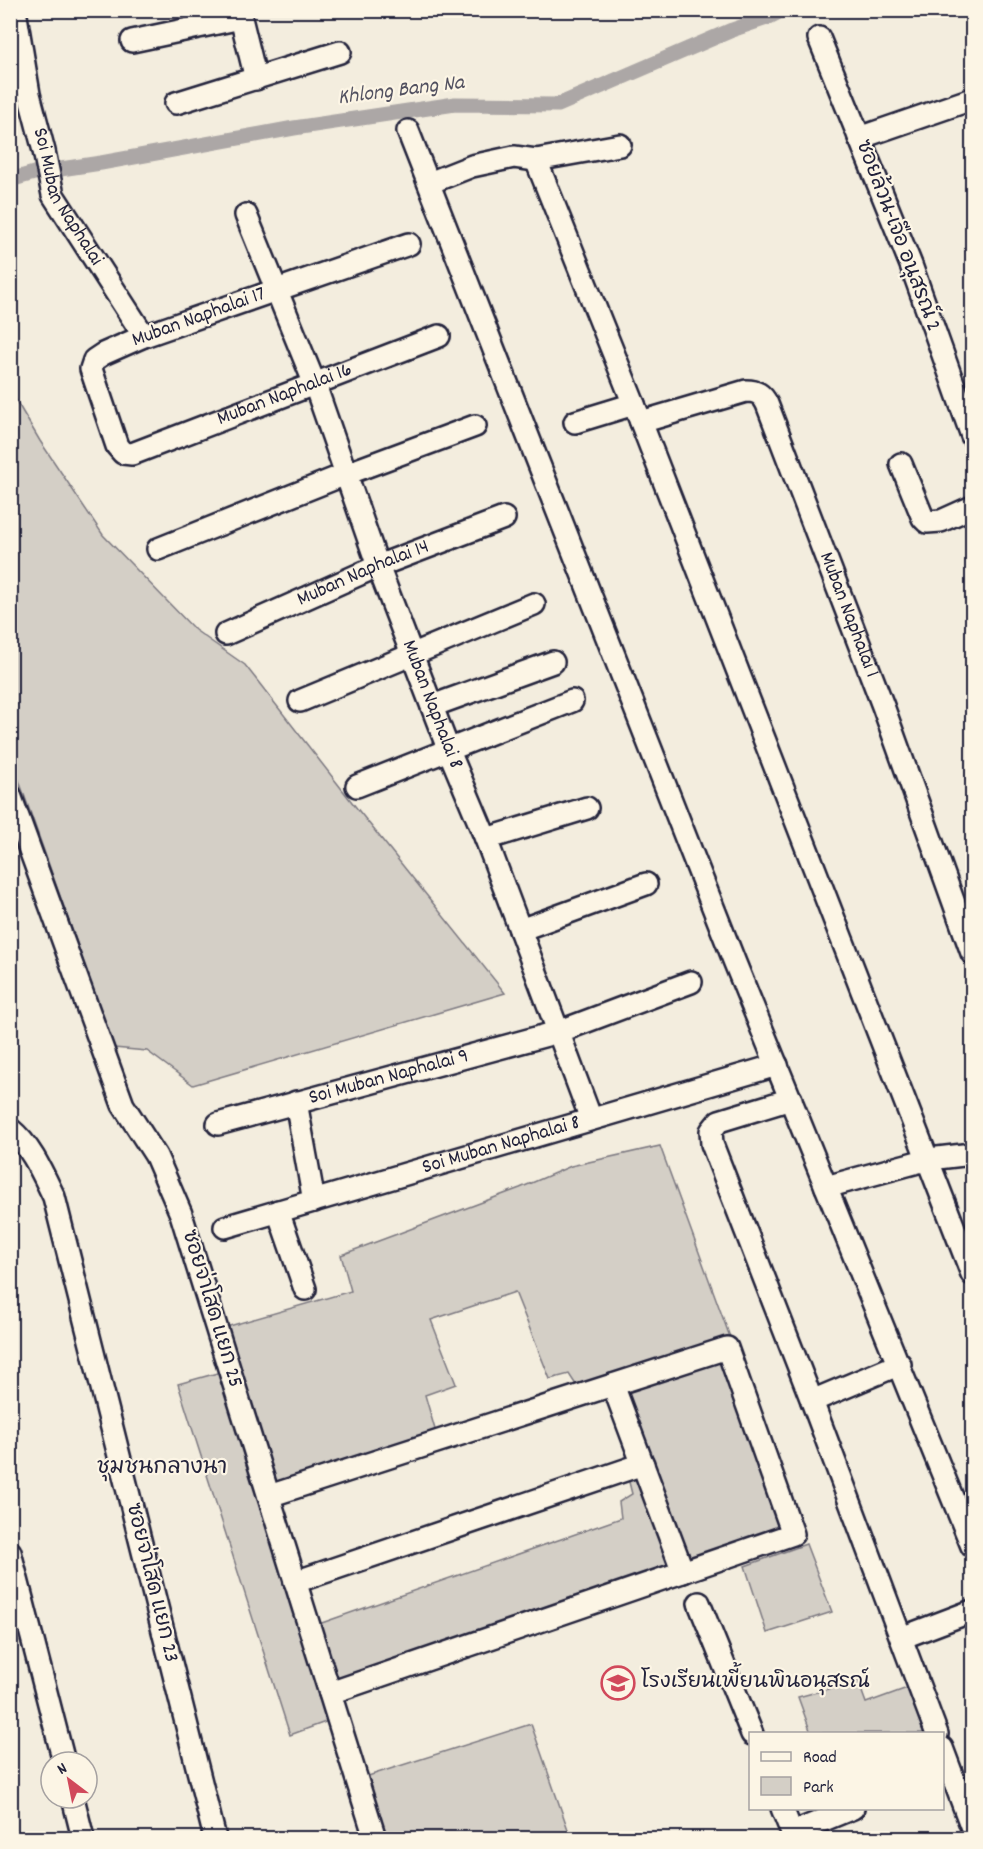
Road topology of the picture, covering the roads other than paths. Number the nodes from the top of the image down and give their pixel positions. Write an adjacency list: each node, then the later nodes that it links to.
1 (15, 10): 17 (street, Soi Muban Naphalai)
2 (240, 14): 4 (street); 6 (street)
3 (819, 38): 10 (street, ซอยล้วน-เจือ อนุสรณ์ 2)
4 (132, 41)
5 (340, 52): 6 (street)
6 (256, 79): 8 (street)
7 (972, 99): 10 (street)
8 (176, 104)
9 (408, 131): 13 (street)
10 (860, 138): 23 (street, ซอยล้วน-เจือ อนุสรณ์ 2)
11 (620, 145): 12 (street)
12 (536, 160): 13 (street); 20 (street)
13 (429, 183): 48 (street)
14 (246, 215): 16 (street, Muban Naphalai 8)
15 (409, 244): 16 (street, Muban Naphalai 17)
16 (277, 289): 17 (street, Muban Naphalai 17); 19 (street, Muban Naphalai 8)
17 (144, 336): 24 (street, Muban Naphalai 17)
18 (439, 336): 19 (street, Muban Naphalai 16)
19 (314, 382): 24 (street, Muban Naphalai 16); 26 (street, Muban Naphalai 8)
20 (638, 413): 21 (street); 45 (street, Muban Naphalai 1); 55 (street)
21 (575, 422)
22 (475, 426): 26 (street)
23 (972, 436)
24 (132, 454)
25 (901, 464): 27 (street)
26 (346, 474): 29 (street); 30 (street, Muban Naphalai 8)
27 (972, 507)
28 (504, 518): 30 (street, Muban Naphalai 14)
29 (158, 549)
30 (378, 567): 32 (street, Muban Naphalai 14); 33 (street, Muban Naphalai 8)
31 (534, 604): 33 (street)
32 (226, 634)
33 (413, 654): 35 (street); 37 (street, Muban Naphalai 8)
34 (553, 662): 37 (street)
35 (300, 701)
36 (572, 702): 38 (street)
37 (432, 706): 38 (street, Muban Naphalai 8)
38 (449, 751): 39 (street); 42 (street, Muban Naphalai 8)
39 (357, 786)
40 (10, 795): 66 (street, ซอยจ่าโสด แยก 25)
41 (587, 808): 42 (street)
42 (486, 839): 44 (street, Muban Naphalai 8)
43 (646, 884): 44 (street)
44 (520, 930): 47 (street, Muban Naphalai 8)
45 (972, 954)
46 (691, 982): 47 (street, Soi Muban Naphalai 9)
47 (558, 1032): 50 (street, Soi Muban Naphalai 9); 51 (street, Muban Naphalai 8)
48 (777, 1065): 49 (street); 51 (street, Soi Muban Naphalai 8)
49 (791, 1099): 56 (street); 64 (street)
50 (296, 1102): 52 (street, Soi Muban Naphalai 9); 57 (street)
51 (591, 1119): 57 (street, Soi Muban Naphalai 8)
52 (218, 1124)
53 (10, 1129): 85 (street, ซอยจ่าโสด แยก 23)
54 (972, 1154): 55 (street)
55 (929, 1159): 56 (street); 60 (street)
56 (826, 1186): 62 (street)
57 (314, 1201): 58 (street, Soi Muban Naphalai 8)
58 (278, 1211): 59 (street, Soi Muban Naphalai 8); 61 (street)
59 (225, 1227)
60 (972, 1274)
61 (305, 1289)
62 (900, 1364): 64 (street); 67 (street)
63 (613, 1385): 65 (street); 66 (street); 69 (street)
64 (812, 1401): 73 (street)
65 (643, 1464): 69 (street); 70 (street)
66 (268, 1496): 70 (street, ซอยจ่าโสด แยก 25)
67 (972, 1546)
68 (10, 1552): 77 (street)
69 (683, 1572): 74 (street)
70 (295, 1582): 74 (street, ซอยจ่าโสด แยก 25)
71 (699, 1603): 75 (street)
72 (972, 1611): 73 (street)
73 (901, 1638): 76 (street)
74 (330, 1693): 86 (street, ซอยจ่าโสด แยก 25)
75 (751, 1732)
76 (936, 1732)
77 (61, 1750)
78 (944, 1753): 82 (street)
79 (76, 1810): 84 (street)
80 (782, 1810): 83 (street)
81 (851, 1810): 83 (street)
82 (972, 1828)
83 (793, 1836)
84 (83, 1839)
85 (215, 1839)
86 (375, 1839)

